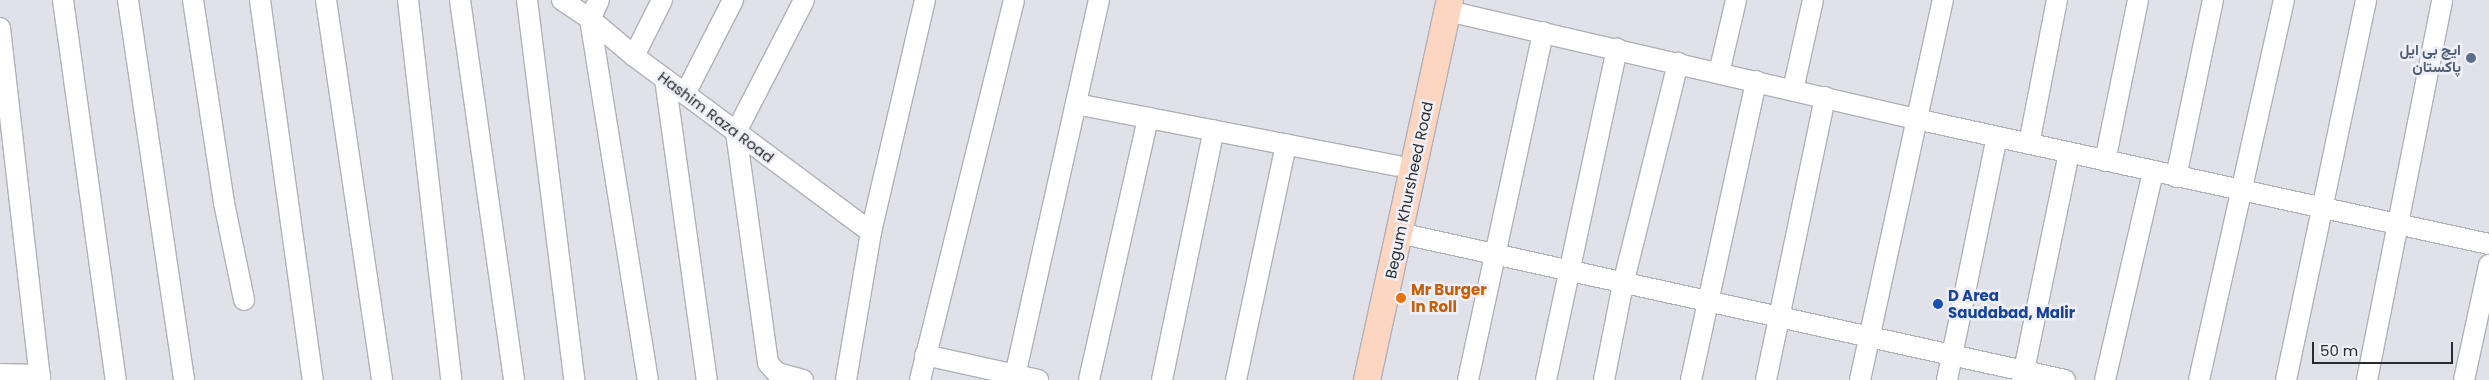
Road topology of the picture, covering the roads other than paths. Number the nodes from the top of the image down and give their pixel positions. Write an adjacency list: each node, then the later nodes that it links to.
1 (64, 0): 74 (street)
2 (128, 0): 75 (street)
3 (193, 0): 63 (street)
4 (260, 0): 76 (street)
5 (326, 0): 77 (street)
6 (408, 0): 78 (street)
7 (460, 0): 79 (street)
8 (527, 0): 80 (street)
9 (562, 0): 27 (street, Hashim Raza Road)
10 (599, 0): 27 (street)
11 (662, 0): 32 (street)
12 (733, 0): 38 (street)
13 (804, 0): 44 (street)
14 (925, 0): 56 (street)
15 (1014, 0): 68 (street)
16 (1100, 0): 40 (street)
17 (1736, 0): 34 (street)
18 (1813, 0): 37 (street)
19 (1943, 0): 42 (street)
20 (2057, 0): 47 (street)
21 (2138, 0): 49 (street)
22 (2213, 0): 52 (street)
23 (2284, 0): 53 (street)
24 (2366, 0): 54 (street)
25 (2442, 0): 55 (street)
26 (1444, 4): 30 (street); 50 (main road, Begum Khursheed Road); 57 (main road, Begum Khursheed Road)
27 (590, 19): 32 (street, Hashim Raza Road); 81 (street)
28 (0, 28): 29 (street)
29 (0, 32): 72 (street)
30 (1544, 32): 31 (street); 59 (street)
31 (1617, 49): 33 (street); 61 (street)
32 (634, 56): 35 (street, Hashim Raza Road)
33 (1678, 63): 34 (street); 62 (street)
34 (1719, 73): 36 (street)
35 (665, 79): 38 (street, Hashim Raza Road); 82 (street)
36 (1756, 81): 37 (street); 64 (street)
37 (1793, 90): 39 (street)
38 (685, 94): 44 (street, Hashim Raza Road)
39 (1824, 97): 42 (street); 65 (street)
40 (1076, 104): 41 (street); 73 (street)
41 (1148, 118): 43 (street); 87 (street)
42 (1916, 119): 45 (street); 67 (street)
43 (1214, 130): 46 (street); 88 (street)
44 (736, 132): 56 (street, Hashim Raza Road); 83 (street)
45 (1997, 137): 47 (street); 69 (street)
46 (1286, 144): 50 (street); 89 (street)
47 (2029, 144): 48 (street)
48 (2069, 153): 49 (street); 71 (street)
49 (2105, 161): 51 (street)
50 (1398, 166): 66 (main road, Begum Khursheed Road)
51 (2153, 172): 52 (street); 100 (street)
52 (2176, 177): 53 (street)
53 (2241, 191): 54 (street); 101 (street)
54 (2322, 208): 55 (street); 102 (street)
55 (2398, 224): 58 (street); 103 (street)
56 (871, 232): 84 (street)
57 (1399, 233): 59 (street); 66 (main road, Begum Khursheed Road)
58 (2489, 244)
59 (1495, 255): 61 (street); 92 (street)
60 (2489, 265): 104 (street)
61 (1570, 272): 62 (street); 93 (street)
62 (1623, 284): 64 (street); 94 (street)
63 (244, 300)
64 (1708, 302): 65 (street); 95 (street)
65 (1779, 317): 67 (street); 96 (street)
66 (1369, 336): 90 (main road, Begum Khursheed Road); 91 (main road, Begum Khursheed Road)
67 (1871, 336): 69 (street); 97 (street)
68 (925, 355): 73 (street); 85 (street)
69 (1952, 355): 71 (street); 98 (street)
70 (0, 374): 72 (street)
71 (2023, 375): 99 (street)
72 (40, 378)
73 (1015, 378): 86 (street)
74 (116, 380)
75 (184, 380)
76 (314, 380)
77 (382, 380)
78 (450, 380)
79 (514, 380)
80 (574, 380)
81 (648, 380)
82 (707, 380)
83 (803, 380)
84 (846, 380)
85 (920, 380)
86 (1038, 380)
87 (1089, 380)
88 (1162, 380)
89 (1236, 380)
90 (1351, 380)
91 (1367, 380)
92 (1468, 380)
93 (1546, 380)
94 (1604, 380)
95 (1691, 380)
96 (1766, 380)
97 (1860, 380)
98 (1947, 380)
99 (2065, 380)
100 (2105, 380)
101 (2199, 380)
102 (2286, 380)
103 (2368, 380)
104 (2464, 380)

